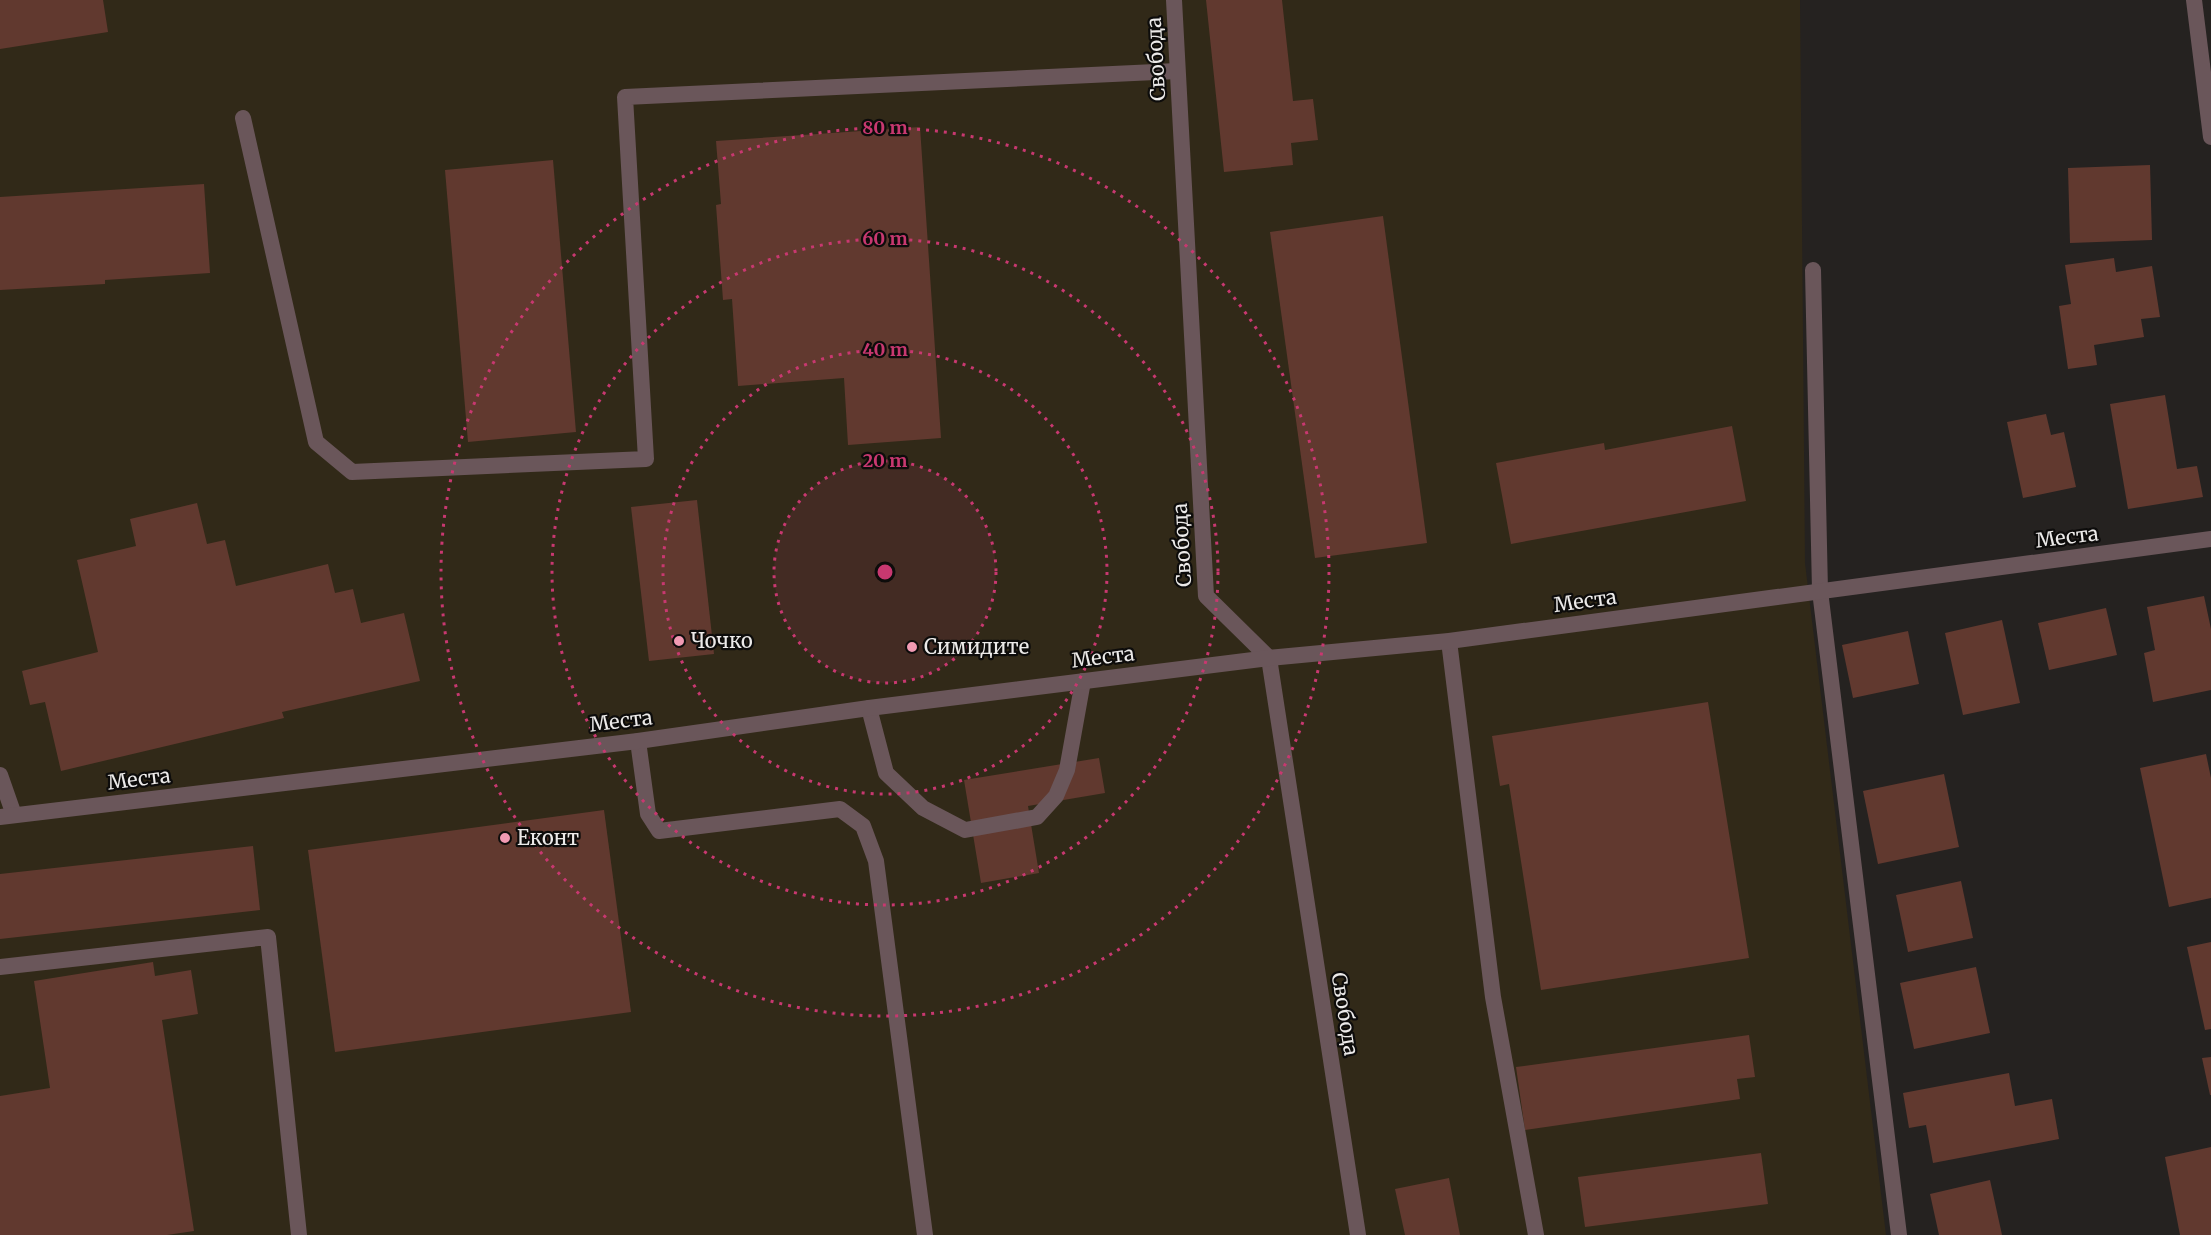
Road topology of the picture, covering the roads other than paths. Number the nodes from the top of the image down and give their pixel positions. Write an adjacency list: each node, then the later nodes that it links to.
1 (1174, 0): 3 (street, Свобода)
2 (2194, 0): 5 (street)
3 (1177, 71): 4 (street); 10 (street, Свобода)
4 (243, 118)
5 (2211, 137)
6 (1813, 270): 8 (street)
7 (2211, 539): 8 (street, Места)
8 (1820, 591): 9 (street, Места); 21 (street)
9 (1449, 640): 10 (street, Места); 20 (street)
10 (1269, 658): 11 (street, Места); 19 (street, Свобода)
11 (1083, 681): 12 (street, Места); 12 (street)
12 (868, 708): 13 (street, Места)
13 (638, 741): 15 (street, Места); 18 (street)
14 (0, 775): 15 (street)
15 (7, 816)
16 (0, 967): 17 (street)
17 (299, 1235)
18 (925, 1235)
19 (1358, 1235)
20 (1536, 1235)
21 (1899, 1235)

